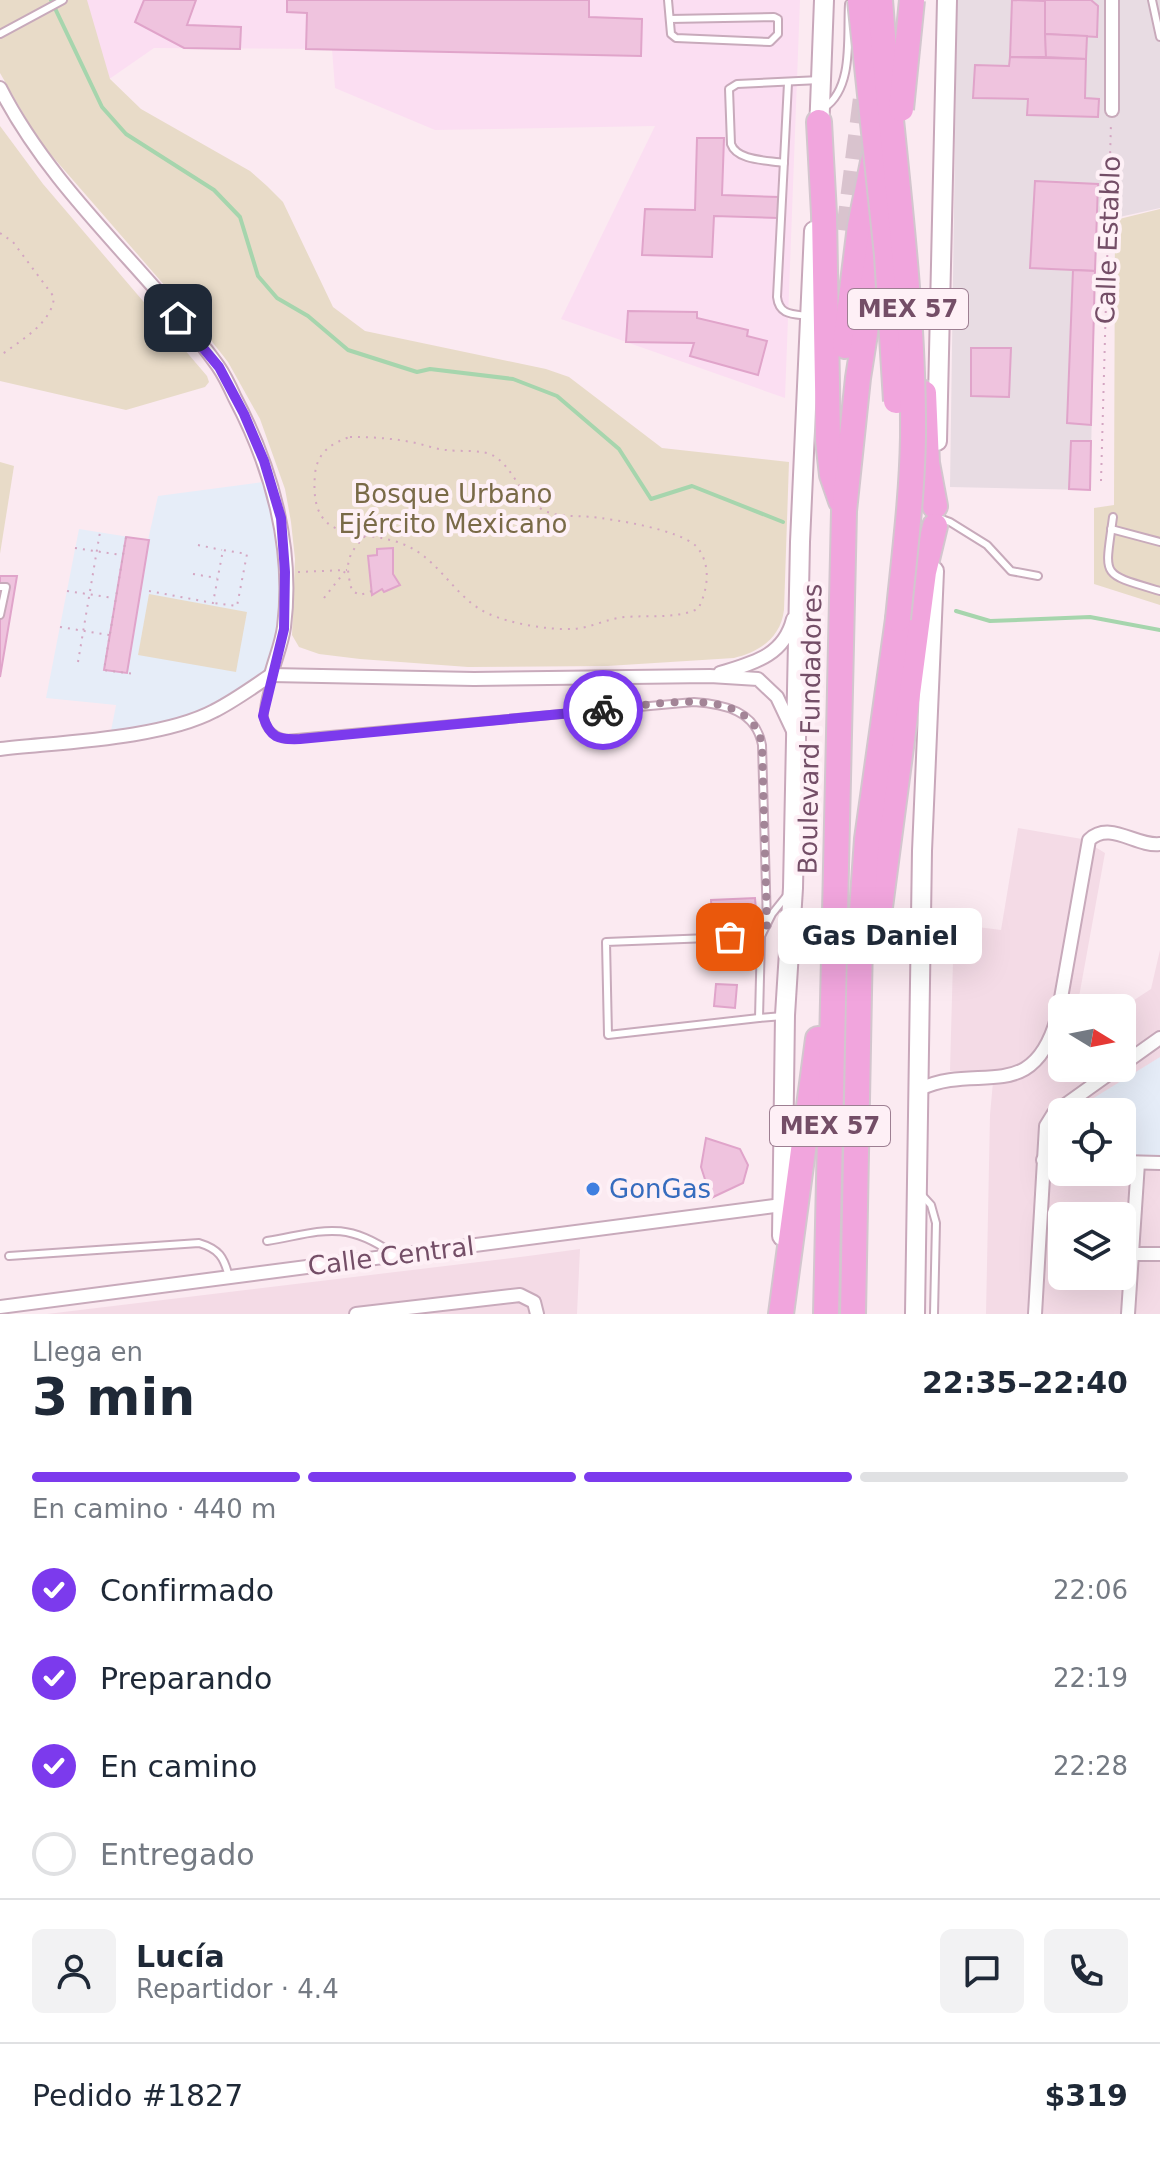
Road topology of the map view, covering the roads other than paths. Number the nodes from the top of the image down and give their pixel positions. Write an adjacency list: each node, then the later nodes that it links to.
1 (63, 0): 13 (lane)
2 (668, 0): 12 (lane)
3 (824, 0): 15 (main road)
4 (850, 0): 19 (lane)
5 (860, 0): 35 (highway, bridge)
6 (880, 0): 35 (highway, MEX 57, bridge)
7 (901, 0): 24 (highway, bridge)
8 (912, 0): 25 (highway, Boulevard Fundadores / MEX 57, bridge)
9 (947, 0): 26 (main road)
10 (1112, 0): 18 (street)
11 (1152, 0): 14 (lane)
12 (670, 19): 12 (lane)
13 (0, 34)
14 (1160, 37)
15 (820, 80): 16 (lane); 19 (main road)
16 (788, 83): 20 (lane); 20 (lane)
17 (0, 88): 36 (street)
18 (1112, 110)
19 (819, 117): 23 (main road); 25 (highway)
20 (784, 163): 23 (lane)
21 (911, 204): 26 (highway)
22 (848, 231): 24 (highway)
23 (810, 316): 33 (main road)
24 (839, 468): 25 (highway)
25 (844, 511): 44 (highway, Boulevard Fundadores / MEX 57)
26 (935, 516): 30 (lane); 35 (highway)
27 (1113, 517): 28 (lane)
28 (1111, 529): 29 (lane); 32 (lane)
29 (1160, 542)
30 (1038, 576)
31 (0, 587): 34 (lane)
32 (1160, 591)
33 (798, 596): 37 (street); 38 (main road)
34 (0, 615)
35 (916, 621): 50 (main road); 63 (highway, MEX 57)
36 (271, 675): 37 (street); 39 (street); 42 (lane)
37 (710, 676): 38 (street)
38 (795, 736): 41 (main road)
39 (0, 749)
40 (1160, 844): 50 (street)
41 (793, 888): 42 (lane); 45 (main road)
42 (767, 925): 43 (lane)
43 (761, 936): 46 (lane); 46 (lane)
44 (834, 938): 71 (highway); 72 (highway, Boulevard Fundadores / MEX 57)
45 (785, 1015): 46 (lane); 57 (main road)
46 (759, 1018)
47 (1160, 1038): 48 (street)
48 (1136, 1055)
49 (1098, 1082): 51 (street)
50 (920, 1089): 55 (main road)
51 (1043, 1160): 52 (street); 77 (street)
52 (1048, 1160)
53 (1138, 1163): 54 (street); 56 (street)
54 (1160, 1163)
55 (918, 1191): 75 (main road); 76 (lane)
56 (1136, 1202)
57 (782, 1205): 61 (street, Calle Central); 71 (main road)
58 (267, 1241): 61 (lane)
59 (1136, 1254): 60 (street)
60 (1160, 1254)
61 (395, 1255): 64 (street, Calle Central)
62 (9, 1256): 64 (lane)
63 (854, 1267): 73 (highway, MEX 57); 74 (highway)
64 (229, 1277): 66 (street, Calle Central)
65 (1130, 1290): 78 (street)
66 (59, 1299): 67 (street, Calle Central); 69 (street)
67 (0, 1307)
68 (536, 1310): 70 (street)
69 (49, 1314)
70 (356, 1314)
71 (780, 1314)
72 (826, 1314)
73 (853, 1314)
74 (863, 1314)
75 (915, 1314)
76 (934, 1314)
77 (1035, 1314)
78 (1128, 1314)

